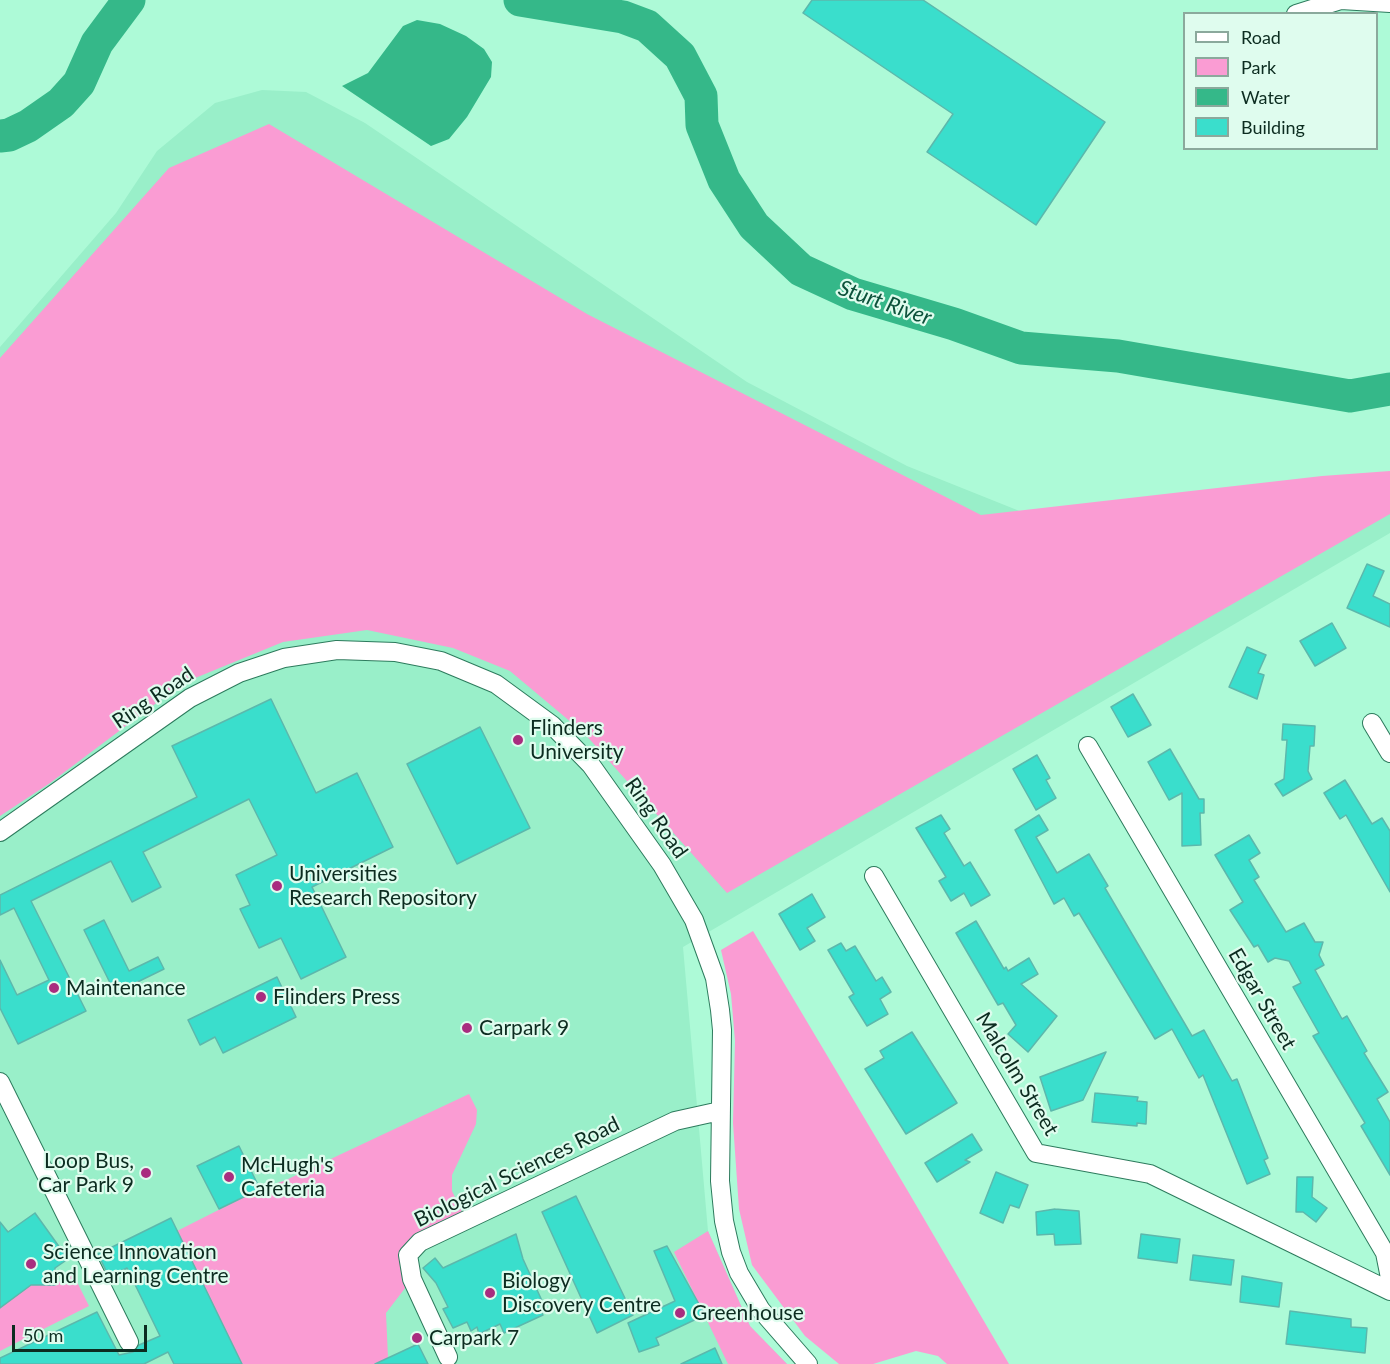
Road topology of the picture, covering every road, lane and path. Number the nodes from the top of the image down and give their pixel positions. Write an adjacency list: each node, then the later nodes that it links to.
1 (1390, 3): 2 (street)
2 (1302, 12)
3 (1372, 723): 5 (street)
4 (1088, 746): 10 (street, Edgar Street)
5 (1390, 753)
6 (0, 832): 9 (street, Ring Road)
7 (874, 876): 11 (street, Malcolm Street)
8 (0, 1082): 12 (street)
9 (720, 1111): 13 (street, Biological Sciences Road); 14 (street, Ring Road)
10 (1390, 1278)
11 (1390, 1291)
12 (129, 1342)
13 (448, 1357)
14 (808, 1364)

